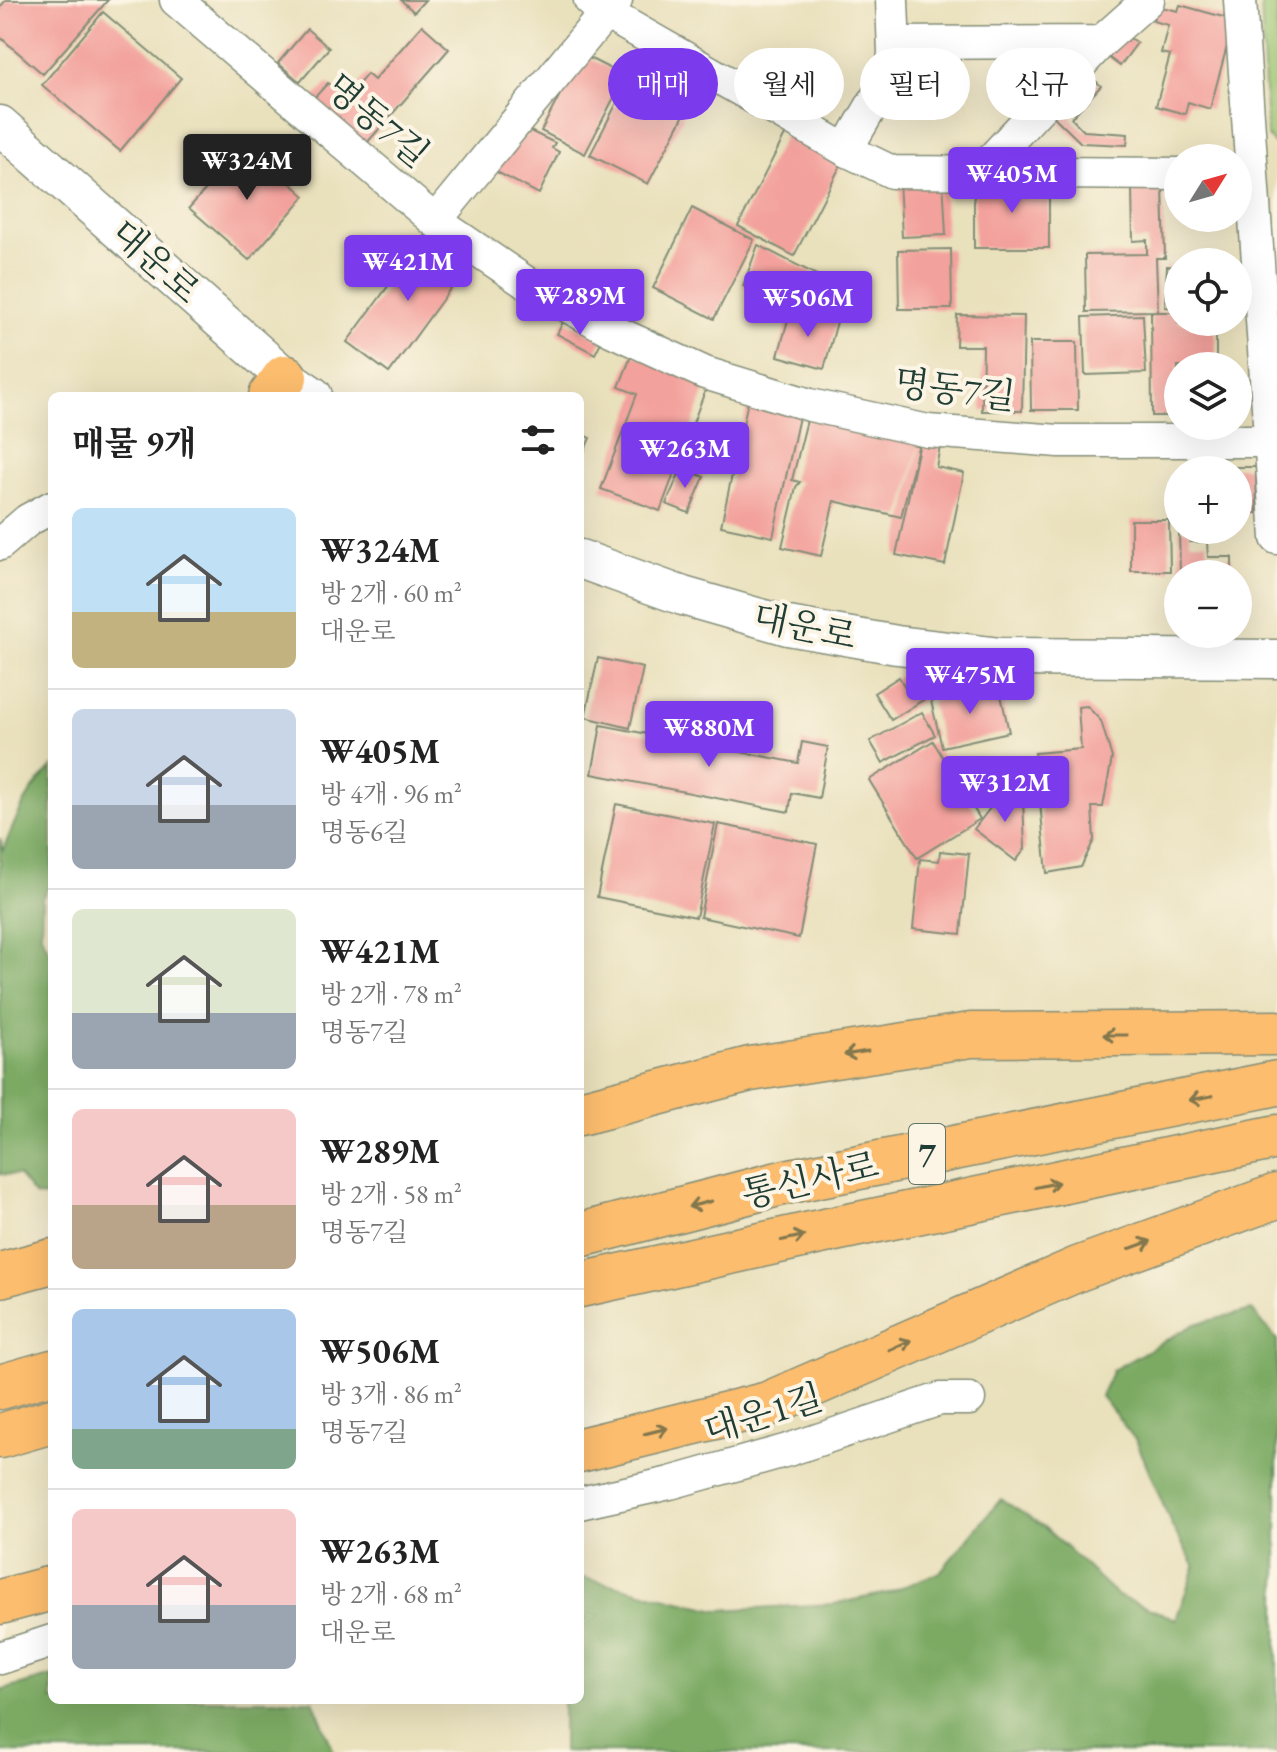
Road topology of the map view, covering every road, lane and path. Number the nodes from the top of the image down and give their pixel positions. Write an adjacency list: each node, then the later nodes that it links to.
1 (176, 0): 13 (street, 명동7길)
2 (892, 0): 7 (street)
3 (1148, 0): 6 (street)
4 (1240, 0): 12 (street)
5 (604, 4): 9 (street); 13 (street)
6 (1101, 42): 7 (street); 10 (street)
7 (894, 43): 9 (street)
8 (0, 125): 14 (street, 대운로)
9 (846, 150): 10 (street)
10 (979, 173): 11 (street)
11 (1164, 174)
12 (1255, 175): 15 (street)
13 (435, 221): 15 (street, 명동7길)
14 (290, 390)
15 (1274, 441): 17 (street)
16 (48, 509): 18 (street)
17 (1277, 538)
18 (0, 544)
19 (584, 560): 20 (street, 대운로)
20 (1277, 659)
21 (1277, 1033): 23 (highway, one-way to 23)
22 (1277, 1083): 26 (highway, 통신사로 / 7, one-way to 26)
23 (584, 1112)
24 (1277, 1137): 29 (highway, 통신사로 / 7, one-way to 24)
25 (1277, 1196): 35 (highway, one-way to 25)
26 (584, 1234)
27 (48, 1262): 28 (highway)
28 (0, 1275)
29 (584, 1284)
30 (48, 1373): 31 (highway)
31 (0, 1387)
32 (969, 1399): 36 (street, 대운1길)
33 (48, 1422): 34 (highway)
34 (0, 1436)
35 (584, 1449)
36 (584, 1502)
37 (48, 1589): 38 (highway)
38 (0, 1602)
39 (48, 1642): 40 (street)
40 (0, 1658)

